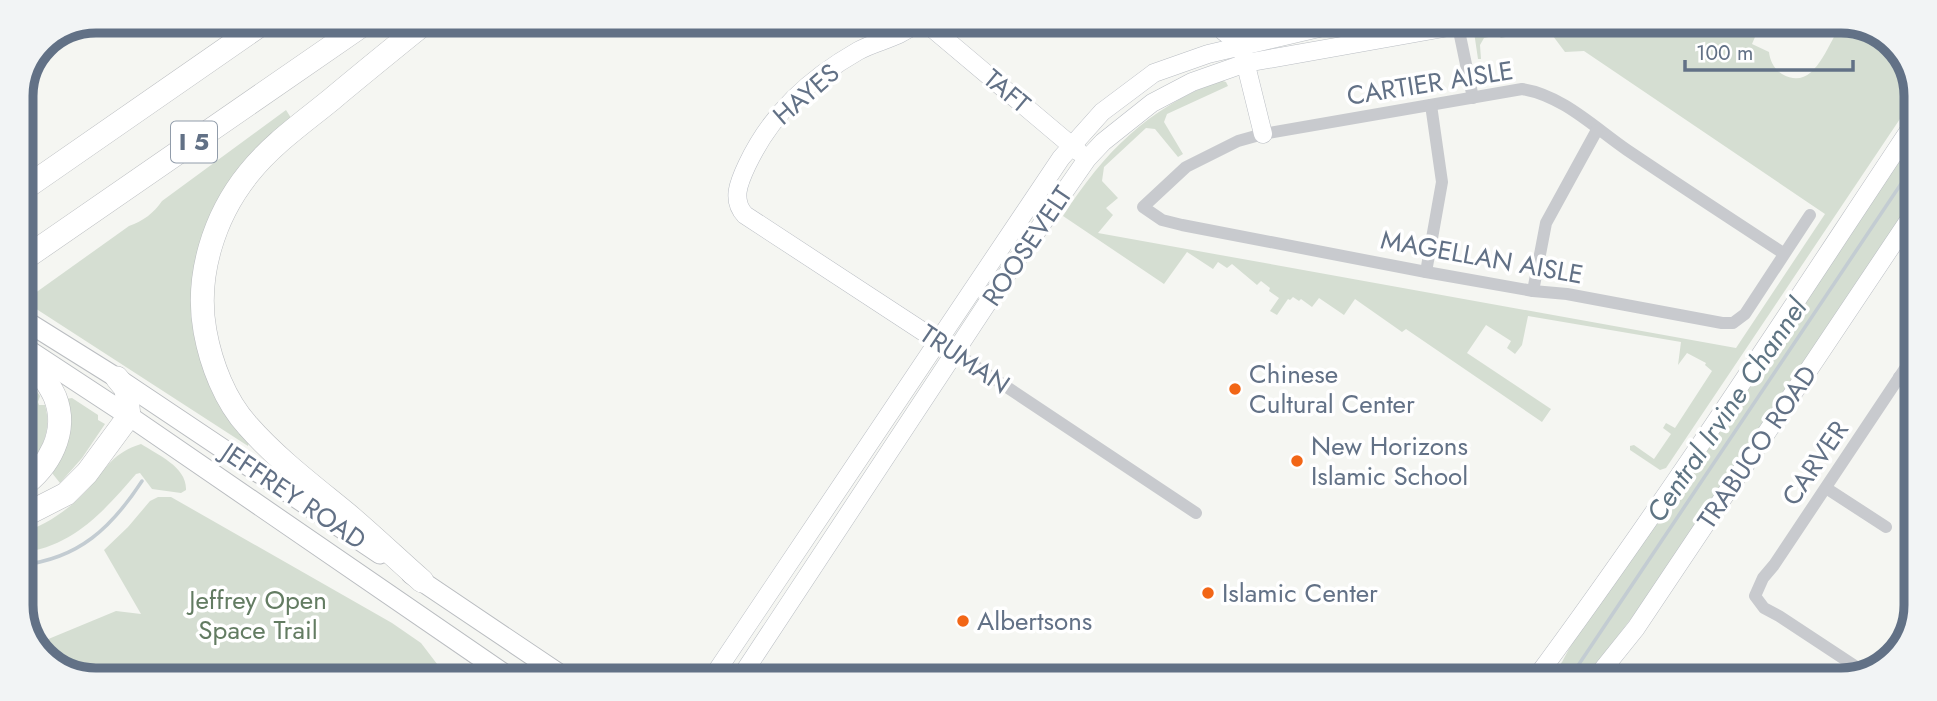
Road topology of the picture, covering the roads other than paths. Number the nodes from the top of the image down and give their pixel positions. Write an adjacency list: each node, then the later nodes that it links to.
1 (249, 33): 20 (highway, I 5)
2 (351, 33): 19 (highway, I 5)
3 (413, 33): 47 (highway)
4 (902, 33): 21 (street, HAYES)
5 (938, 33): 17 (street, TAFT)
6 (1225, 33): 11 (street)
7 (1244, 33): 11 (street)
8 (1308, 33): 11 (street, ROOSEVELT)
9 (1402, 33): 11 (street, ROOSEVELT)
10 (1463, 33): 12 (street)
11 (1243, 54): 15 (street); 17 (street, ROOSEVELT); 18 (street, ROOSEVELT)
12 (1473, 97): 13 (street, CARTIER AISLE); 14 (street, CARTIER AISLE)
13 (1430, 105): 15 (street, CARTIER AISLE); 28 (street)
14 (1597, 130): 26 (street, CARTIER AISLE); 29 (street)
15 (1263, 134): 22 (street, CARTIER AISLE)
16 (1904, 138): 53 (street, TRABUCO ROAD)
17 (1071, 145): 18 (street, TAFT); 31 (street, ROOSEVELT)
18 (1087, 159): 32 (street, ROOSEVELT)
19 (147, 175): 25 (highway, I 5); 27 (highway)
20 (33, 183)
21 (737, 202): 31 (street, TRUMAN)
22 (1143, 207): 28 (street, MAGELLAN AISLE)
23 (1810, 215): 26 (street)
24 (1904, 227): 54 (street, TRABUCO ROAD)
25 (33, 253)
26 (1783, 253): 29 (street, MAGELLAN AISLE)
27 (33, 270)
28 (1426, 272): 29 (street, MAGELLAN AISLE)
29 (1533, 291)
30 (33, 326): 37 (main road, JEFFREY ROAD)
31 (939, 342): 32 (street, TRUMAN); 45 (street, ROOSEVELT)
32 (955, 353): 43 (street, TRUMAN); 46 (street, ROOSEVELT)
33 (33, 354): 39 (main road, JEFFREY ROAD)
34 (33, 364): 40 (highway)
35 (1904, 370): 36 (street, CARVER)
36 (1899, 377): 38 (street); 41 (street, CARVER)
37 (117, 378): 39 (highway); 47 (main road, JEFFREY ROAD)
38 (1904, 380)
39 (129, 416): 42 (highway); 49 (main road, JEFFREY ROAD)
40 (33, 478)
41 (1826, 488): 44 (street); 48 (street, CARVER)
42 (33, 511)
43 (1196, 513)
44 (1886, 527)
45 (811, 530): 46 (street); 51 (street, ROOSEVELT)
46 (830, 544): 52 (street, ROOSEVELT)
47 (422, 582): 50 (main road, JEFFREY ROAD)
48 (1854, 666)
49 (496, 668)
50 (551, 668)
51 (718, 668)
52 (747, 668)
53 (1543, 668)
54 (1604, 668)

